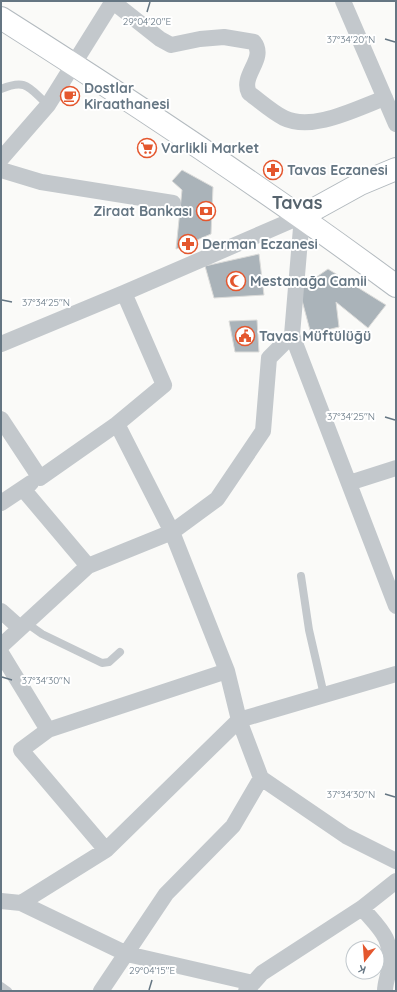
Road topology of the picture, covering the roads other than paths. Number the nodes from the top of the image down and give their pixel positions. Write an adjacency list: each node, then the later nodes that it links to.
1 (343, 1): 6 (street)
2 (107, 3): 4 (street); 6 (street)
3 (1, 18): 4 (main road)
4 (73, 64): 7 (street); 13 (main road)
5 (1, 89): 7 (lane)
6 (385, 98): 8 (street)
7 (48, 105): 9 (street)
8 (396, 124)
9 (1, 159)
10 (396, 169): 13 (main road)
11 (1, 170): 12 (street)
12 (173, 202)
13 (302, 216): 14 (main road); 15 (street); 16 (street)
14 (396, 286)
15 (124, 293): 17 (street); 19 (street)
16 (292, 335): 22 (street); 25 (street)
17 (1, 344)
18 (1, 419): 21 (street)
19 (117, 424): 21 (street); 25 (street)
20 (396, 468): 22 (street)
21 (40, 478): 23 (street)
22 (349, 483): 28 (street)
23 (23, 489): 24 (street); 26 (street)
24 (1, 503)
25 (172, 532): 26 (street); 34 (street)
26 (88, 566): 30 (street)
27 (301, 576): 36 (lane)
28 (396, 606)
29 (1, 612): 30 (street)
30 (22, 625): 31 (street); 32 (lane)
31 (1, 646)
32 (120, 652)
33 (1, 653): 38 (street)
34 (227, 671): 37 (street); 38 (street)
35 (396, 674): 36 (street)
36 (324, 695): 37 (street)
37 (239, 720): 39 (street); 40 (street)
38 (48, 730): 40 (street)
39 (260, 778): 41 (street); 46 (street)
40 (106, 850): 44 (street)
41 (396, 861)
42 (396, 881): 45 (street)
43 (1, 901): 44 (street)
44 (21, 903): 46 (street)
45 (362, 908): 48 (street); 51 (street)
46 (127, 954): 48 (street); 50 (street)
47 (1, 986): 49 (lane)
48 (250, 987)
49 (8, 991)
50 (101, 991)
51 (385, 991)

